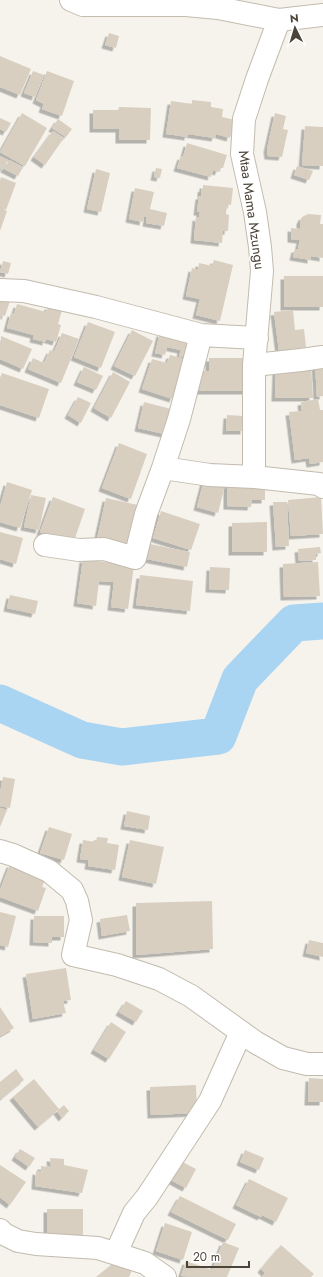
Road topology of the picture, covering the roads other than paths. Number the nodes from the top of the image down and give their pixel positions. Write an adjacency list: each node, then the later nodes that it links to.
1 (71, 0): 3 (street)
2 (323, 15): 3 (street)
3 (279, 20): 6 (street, Mtaa Mama Mzungu)
4 (0, 290): 5 (street)
5 (201, 335): 6 (street); 9 (street)
6 (257, 338): 8 (street, Mtaa Mama Mzungu)
7 (323, 356): 8 (street)
8 (254, 365): 10 (street, Mtaa Mama Mzungu)
9 (163, 468): 10 (street); 12 (street)
10 (254, 477): 11 (street)
11 (323, 487)
12 (45, 545)
13 (0, 851): 14 (street)
14 (241, 1032): 15 (street); 17 (street)
15 (323, 1064)
16 (1, 1236): 17 (street)
17 (116, 1253): 18 (street)
18 (165, 1277)

